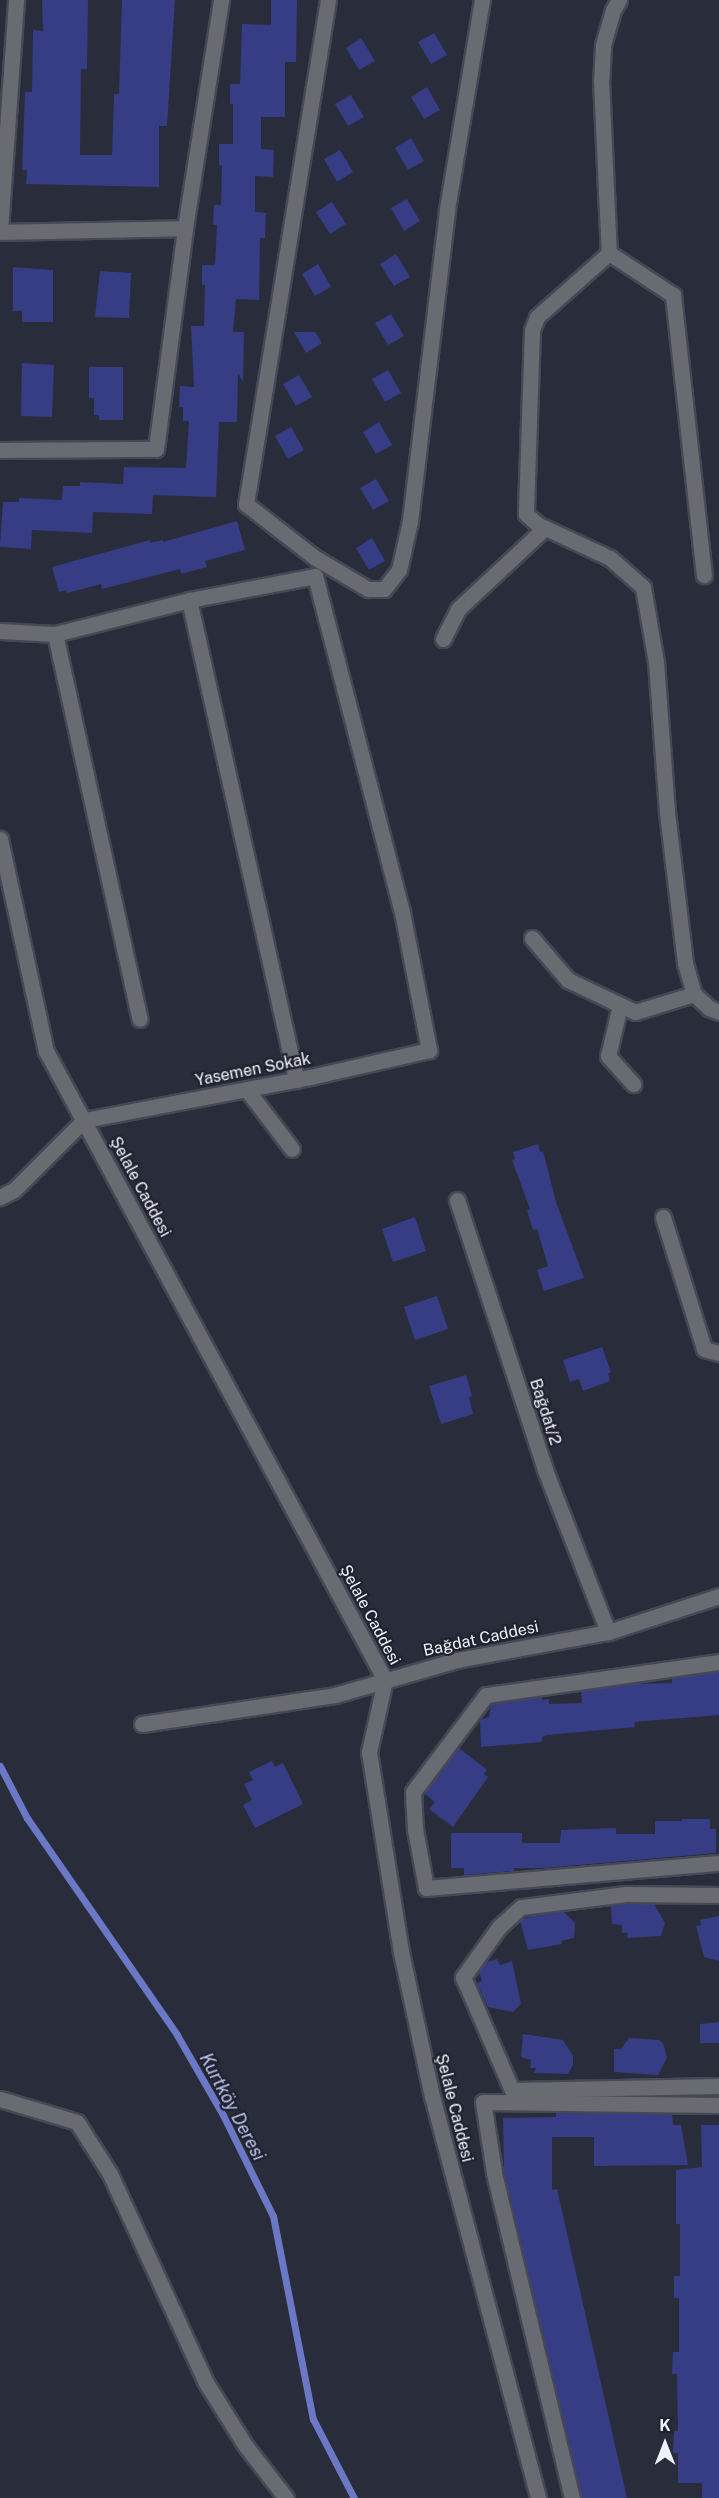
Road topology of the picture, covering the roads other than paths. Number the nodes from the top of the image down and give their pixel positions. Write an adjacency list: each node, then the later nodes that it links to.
1 (16, 0): 7 (street)
2 (221, 0): 6 (street)
3 (328, 0): 4 (street)
4 (483, 0)
5 (619, 0): 8 (street)
6 (184, 228): 7 (street); 9 (street)
7 (0, 231)
8 (609, 253): 10 (street); 11 (street)
9 (0, 450)
10 (545, 528): 15 (street); 18 (street)
11 (704, 575)
12 (189, 600): 14 (street); 22 (street); 22 (street, Yasemen Sokak)
13 (0, 631): 14 (street)
14 (55, 634): 21 (street)
15 (443, 639)
16 (0, 839): 25 (street, Şelale Caddesi)
17 (532, 938): 19 (street)
18 (694, 994): 19 (street); 20 (street)
19 (620, 1005): 23 (street)
20 (719, 1012)
21 (140, 1019)
22 (296, 1080): 24 (street, Yasemen Sokak)
23 (633, 1084)
24 (247, 1090): 25 (street, Yasemen Sokak); 26 (street)
25 (84, 1120): 27 (street); 34 (street, Şelale Caddesi)
26 (292, 1149)
27 (0, 1197)
28 (457, 1200): 32 (street, Bağdat/2)
29 (663, 1218): 30 (street)
30 (719, 1353)
31 (719, 1596): 32 (street, Bağdat Caddesi)
32 (608, 1632): 34 (street, Bağdat Caddesi)
33 (719, 1662): 36 (street)
34 (385, 1680): 35 (street, Bağdat Caddesi); 42 (street, Şelale Caddesi)
35 (142, 1724)
36 (719, 1863)
37 (719, 1895): 38 (street)
38 (719, 2086)
39 (0, 2099): 41 (street)
40 (719, 2105): 43 (street)
41 (286, 2498)
42 (538, 2498)
43 (572, 2498)

